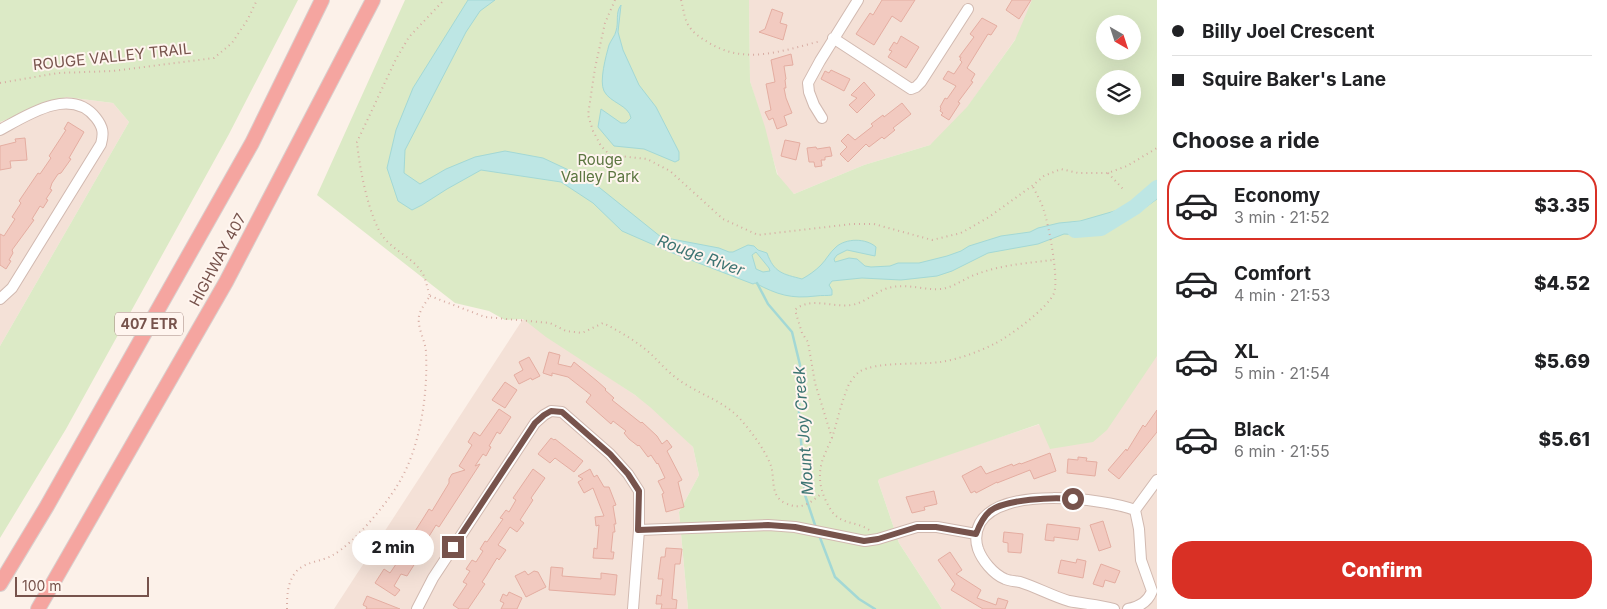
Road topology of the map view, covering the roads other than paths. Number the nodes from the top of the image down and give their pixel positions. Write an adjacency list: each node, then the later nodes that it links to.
1 (322, 0): 13 (highway, HIGHWAY 407 / 407 ETR)
2 (373, 0): 14 (highway, HIGHWAY 407 / 407 ETR)
3 (858, 0): 5 (street)
4 (968, 9): 5 (street)
5 (833, 38): 6 (street)
6 (822, 118)
7 (0, 130): 8 (street)
8 (0, 299)
9 (1157, 480): 10 (street)
10 (1135, 510): 12 (street); 18 (street)
11 (638, 530): 12 (street); 15 (street); 16 (street)
12 (976, 534): 17 (street)
13 (0, 584)
14 (38, 609)
15 (417, 609)
16 (634, 609)
17 (1114, 609)
18 (1128, 609)

